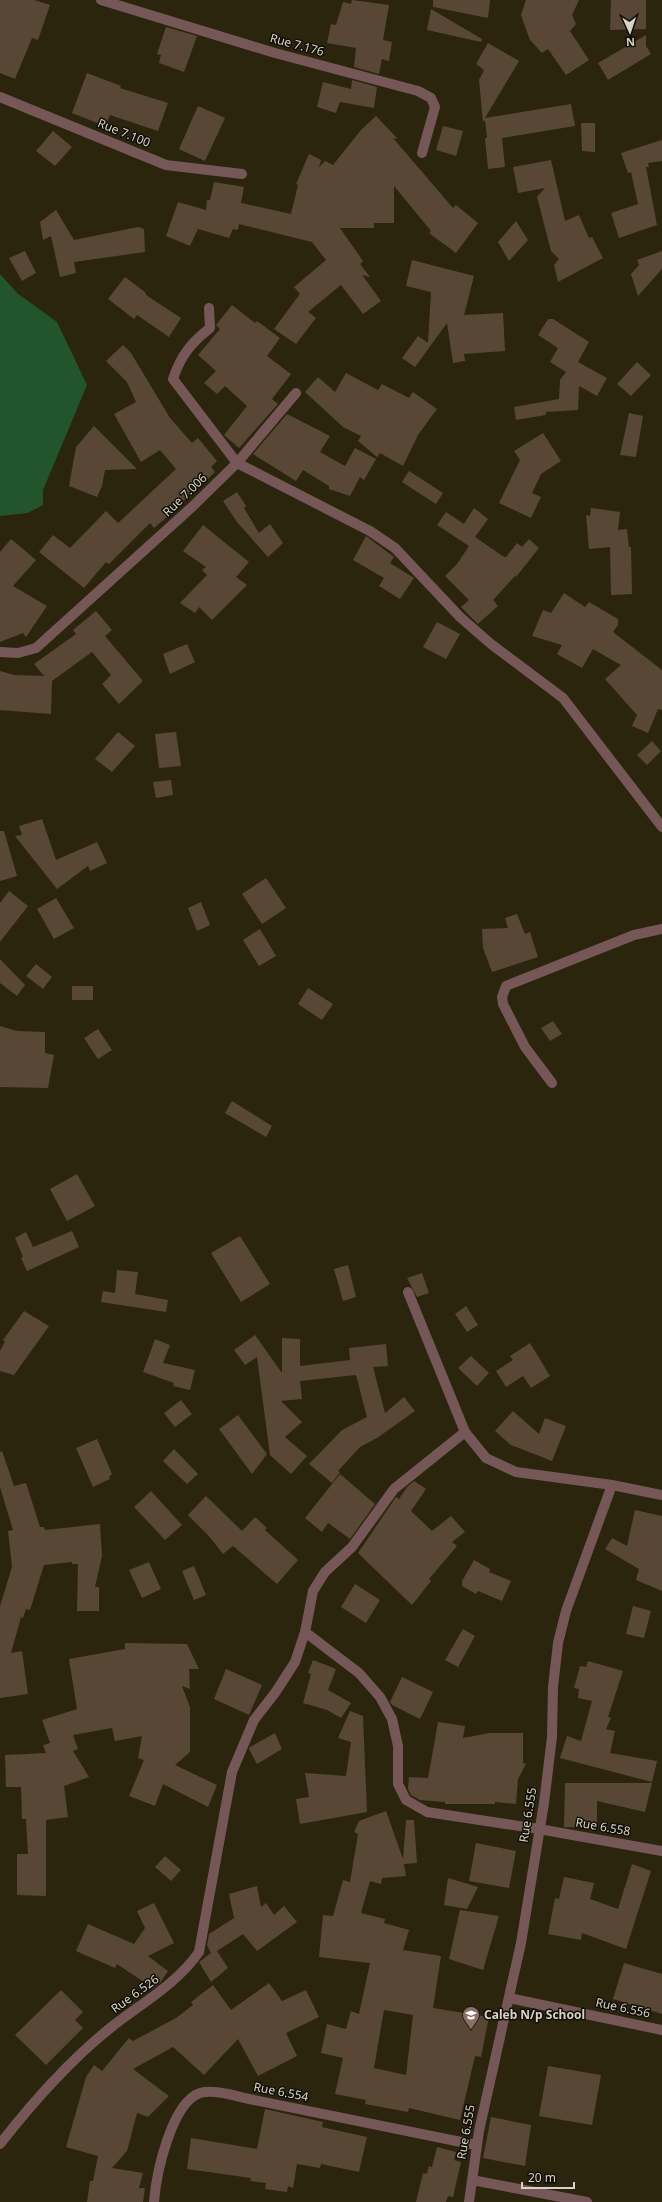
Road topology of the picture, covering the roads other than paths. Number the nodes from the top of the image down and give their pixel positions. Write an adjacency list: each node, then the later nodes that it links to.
1 (101, 0): 3 (street, Rue 7.176)
2 (0, 97): 4 (street, Rue 7.100)
3 (422, 153)
4 (242, 174)
5 (209, 308): 7 (street)
6 (296, 393): 7 (street, Rue 7.006)
7 (237, 463): 8 (street, Rue 7.006); 9 (street)
8 (0, 652)
9 (662, 827)
10 (662, 929): 11 (street)
11 (552, 1083)
12 (408, 1292): 13 (street)
13 (464, 1432): 14 (street); 16 (street, Rue 6.526)
14 (612, 1485): 15 (street); 17 (street, Rue 6.555)
15 (662, 1495)
16 (305, 1632): 17 (street, Rue 6.558); 21 (street, Rue 6.526)
17 (539, 1828): 18 (street, Rue 6.558); 19 (street, Rue 6.555)
18 (662, 1851)
19 (509, 1998): 20 (street, Rue 6.556); 22 (street, Rue 6.555)
20 (662, 2030)
21 (0, 2144)
22 (476, 2145): 23 (street, Rue 6.555); 24 (street, Rue 6.554)
23 (472, 2180): 25 (street, Rue 6.555); 26 (street)
24 (154, 2202)
25 (469, 2202)
26 (587, 2202)

